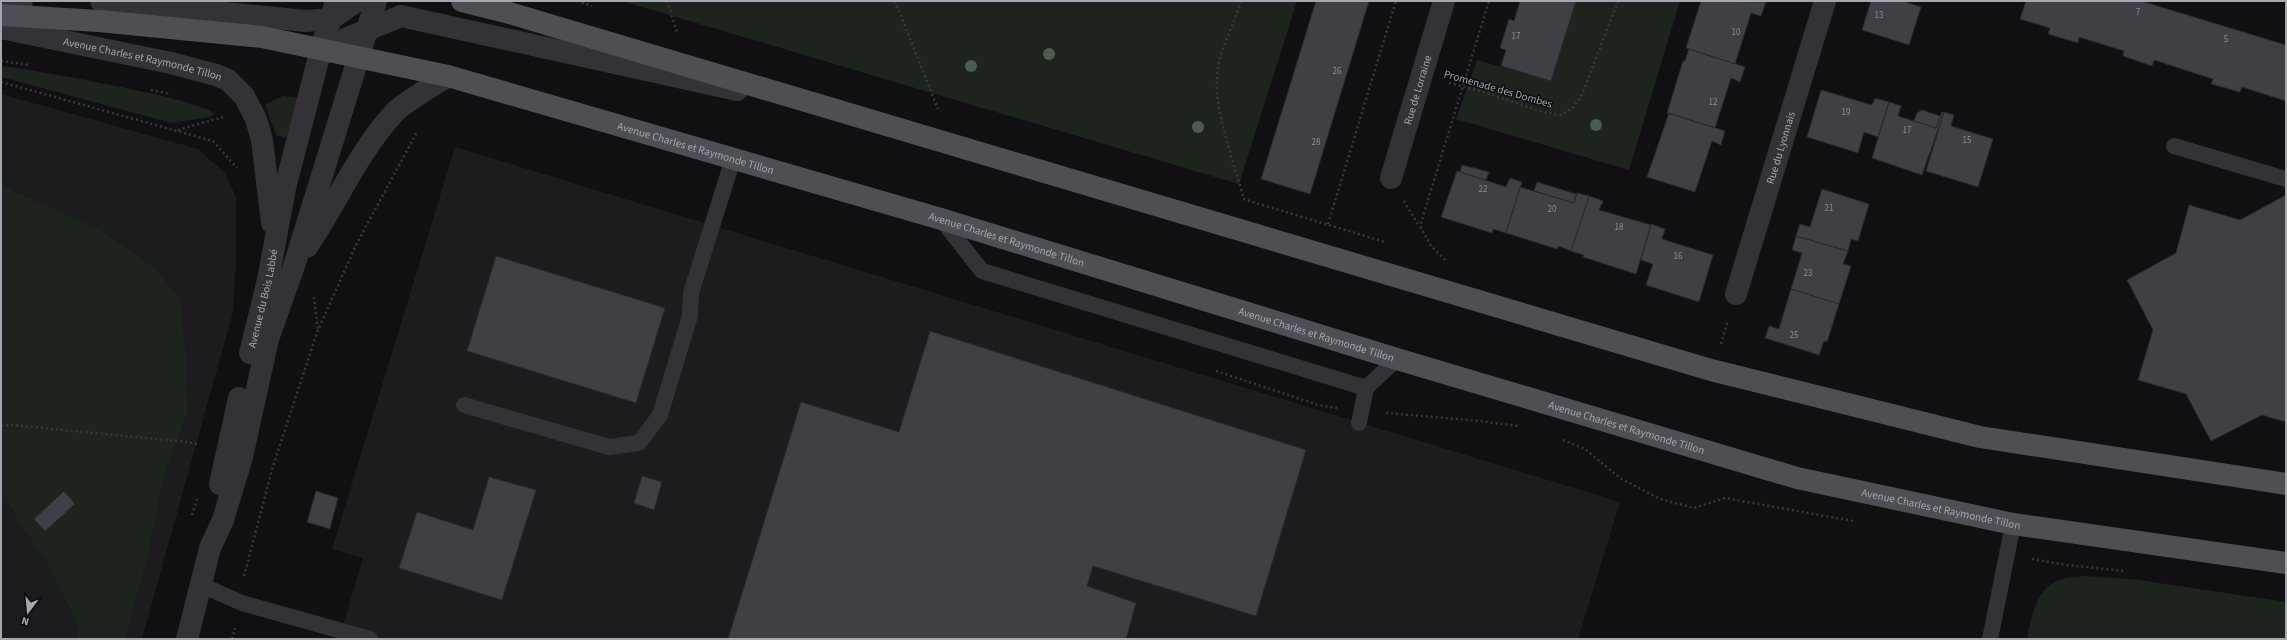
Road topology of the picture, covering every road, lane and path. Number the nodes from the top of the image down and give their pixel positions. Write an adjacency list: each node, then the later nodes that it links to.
1 (22, 1): 15 (street)
2 (100, 1): 18 (street)
3 (357, 1): 18 (street)
4 (376, 1): 21 (street)
5 (462, 1): 16 (main road)
6 (577, 1): 17 (path)
7 (667, 1): 23 (path)
8 (895, 1): 32 (path)
9 (1241, 1): 44 (path)
10 (1396, 1): 46 (path)
11 (1444, 1): 27 (street, Rue de Lorraine)
12 (1489, 1): 30 (path)
13 (1618, 1): 30 (path, Promenade des Dombes)
14 (1825, 1): 53 (street, Rue du Lyonnais)
15 (1, 3)
16 (500, 7): 33 (main road)
17 (598, 8)
18 (334, 10): 25 (street)
19 (1, 16): 25 (main road, Avenue Charles et Raymonde Tillon)
20 (1, 28): 48 (street, Avenue Charles et Raymonde Tillon)
21 (367, 30): 25 (street); 26 (street); 33 (street)
22 (670, 30): 23 (path)
23 (677, 32): 24 (path)
24 (684, 35)
25 (321, 49): 26 (main road, Avenue Charles et Raymonde Tillon); 48 (street, Avenue du Bois Labbé)
26 (359, 57): 28 (main road, Avenue Charles et Raymonde Tillon); 52 (street, Avenue du Bois Labbé)
27 (1422, 75): 30 (path, Promenade des Dombes); 41 (street, Rue de Lorraine)
28 (448, 76): 39 (main road, Avenue Charles et Raymonde Tillon); 52 (street, Avenue du Bois Labbé)
29 (1, 82): 37 (path)
30 (1462, 87): 50 (path)
31 (930, 107): 32 (path)
32 (938, 109): 34 (path)
33 (838, 111): 65 (main road)
34 (945, 111)
35 (229, 115): 37 (path)
36 (420, 126): 71 (path)
37 (176, 131): 40 (path)
38 (2174, 146): 42 (lane)
39 (734, 159): 45 (main road, Avenue Charles et Raymonde Tillon); 59 (lane)
40 (241, 173)
41 (1391, 178)
42 (2286, 179)
43 (1237, 197): 44 (path)
44 (1244, 200): 46 (path)
45 (941, 219): 56 (main road, Avenue Charles et Raymonde Tillon); 58 (lane)
46 (1328, 224): 47 (path)
47 (1388, 242)
48 (275, 245): 68 (street, Avenue du Bois Labbé)
49 (1438, 258): 50 (path)
50 (1446, 261): 51 (path)
51 (1453, 263)
52 (294, 266): 68 (street, Avenue du Bois Labbé)
53 (1736, 294)
54 (1713, 344): 55 (path)
55 (1721, 347)
56 (1397, 359): 58 (lane); 67 (main road, Avenue Charles et Raymonde Tillon)
57 (1213, 370): 60 (path)
58 (1366, 388): 60 (lane)
59 (464, 405)
60 (1360, 418): 62 (path)
61 (1, 426): 64 (path)
62 (1519, 426)
63 (1556, 437): 66 (path)
64 (205, 446)
65 (2286, 484)
66 (1660, 499)
67 (2013, 524): 69 (main road, Avenue Charles et Raymonde Tillon); 74 (lane)
68 (210, 548): 70 (street, Avenue du Bois Labbé)
69 (2286, 563)
70 (201, 585): 71 (lane); 72 (street, Avenue du Bois Labbé)
71 (242, 603): 73 (lane)
72 (188, 639)
73 (370, 639)
74 (1990, 639)

